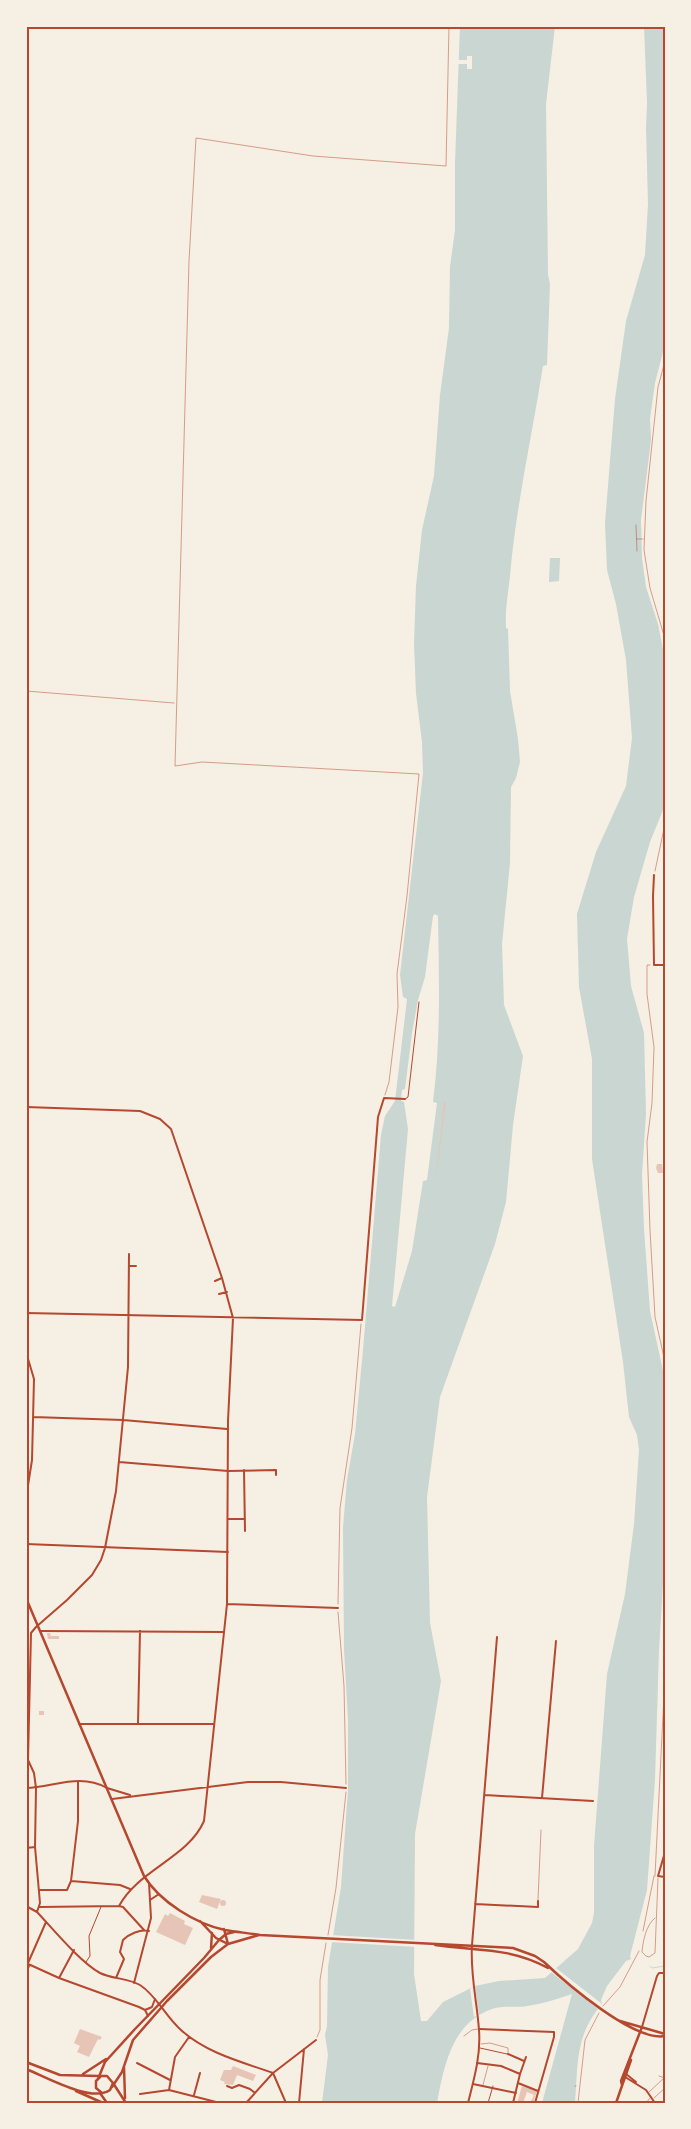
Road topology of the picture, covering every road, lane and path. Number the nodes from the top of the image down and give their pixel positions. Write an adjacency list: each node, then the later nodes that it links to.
1 (449, 26): 9 (path)
2 (665, 361): 5 (path)
3 (636, 525): 4 (path)
4 (636, 539): 5 (path); 6 (path)
5 (645, 539): 7 (path)
6 (637, 551)
7 (665, 638)
8 (26, 691): 9 (path)
9 (176, 703): 15 (path)
10 (665, 824): 11 (path)
11 (654, 875): 12 (street)
12 (654, 965): 13 (street); 30 (path)
13 (665, 965)
14 (420, 1002): 16 (street)
15 (384, 1098): 16 (street); 28 (street)
16 (405, 1099)
17 (26, 1108): 21 (street)
18 (129, 1254): 19 (street)
19 (129, 1266): 20 (street); 26 (street)
20 (136, 1266)
21 (222, 1278): 22 (street); 23 (street)
22 (215, 1281)
23 (226, 1292): 24 (street); 27 (street)
24 (219, 1294)
25 (26, 1313): 26 (street)
26 (129, 1315): 27 (street); 32 (street)
27 (234, 1318): 28 (street); 33 (street)
28 (362, 1320): 48 (path)
29 (26, 1352): 31 (street)
30 (665, 1362)
31 (33, 1418): 32 (street); 38 (street)
32 (122, 1420): 33 (street); 34 (street)
33 (228, 1429): 35 (street)
34 (119, 1462): 35 (street); 43 (street)
35 (228, 1470): 36 (street); 40 (street)
36 (244, 1470): 37 (street); 39 (street)
37 (276, 1475)
38 (26, 1498)
39 (245, 1518): 40 (street); 41 (street)
40 (228, 1519): 44 (street)
41 (245, 1531)
42 (26, 1544): 43 (street)
43 (105, 1548): 44 (street); 49 (street)
44 (228, 1552): 47 (street)
45 (665, 1588): 55 (path)
46 (26, 1598): 49 (main road)
47 (227, 1604): 48 (street); 52 (street)
48 (338, 1608): 66 (path)
49 (38, 1625): 51 (main road); 60 (street)
50 (140, 1631): 51 (street); 52 (street); 58 (street)
51 (41, 1632): 57 (main road)
52 (224, 1632): 59 (street)
53 (497, 1637): 67 (street)
54 (556, 1641): 69 (street)
55 (665, 1653)
56 (665, 1675): 77 (path)
57 (79, 1724): 58 (street); 65 (main road)
58 (138, 1724): 59 (street)
59 (214, 1724): 62 (street)
60 (27, 1760): 64 (street)
61 (78, 1781): 64 (street); 65 (street); 79 (street)
62 (208, 1786): 66 (street); 68 (street); 76 (street)
63 (26, 1788): 64 (street)
64 (36, 1788): 73 (street)
65 (107, 1788): 68 (street); 70 (main road)
66 (346, 1788): 103 (path)
67 (486, 1795): 69 (street); 86 (street)
68 (132, 1796): 70 (street)
69 (542, 1798): 71 (street)
70 (111, 1799): 76 (main road)
71 (593, 1801)
72 (541, 1830): 85 (lane)
73 (35, 1847): 74 (street); 82 (street)
74 (26, 1848)
75 (665, 1852): 77 (street)
76 (144, 1876): 80 (main road); 81 (street)
77 (656, 1876): 78 (street); 92 (lane); 98 (path)
78 (665, 1877)
79 (71, 1881): 81 (street); 82 (street)
80 (149, 1883): 83 (main road); 84 (street)
81 (131, 1889): 88 (street)
82 (39, 1890): 89 (street)
83 (159, 1894): 84 (street); 93 (main road)
84 (150, 1900): 99 (street)
85 (538, 1901): 86 (street)
86 (475, 1904): 108 (street)
87 (26, 1906): 91 (street)
88 (119, 1906): 90 (street); 96 (street)
89 (39, 1907): 90 (street); 91 (street)
90 (101, 1907): 113 (street)
91 (37, 1912): 94 (street)
92 (655, 1918): 92 (lane)
93 (200, 1920): 95 (main road); 100 (main road)
94 (46, 1922): 111 (street); 114 (street)
95 (224, 1929): 97 (main road); 101 (main road)
96 (144, 1930): 99 (street); 119 (street)
97 (236, 1931): 101 (main road); 102 (main road)
98 (643, 1931)
99 (148, 1932): 120 (street)
100 (212, 1933): 104 (main road); 110 (main road)
101 (226, 1934): 104 (main road); 106 (main road)
102 (260, 1934): 106 (main road); 107 (main road)
103 (328, 1936)
104 (219, 1940): 106 (main road); 110 (main road)
105 (327, 1943): 133 (path)
106 (228, 1944): 123 (main road)
107 (423, 1944): 108 (main road); 112 (main road)
108 (472, 1945): 112 (street); 115 (main road)
109 (640, 1947): 185 (path)
110 (211, 1949): 122 (main road)
111 (74, 1950): 113 (street); 118 (street)
112 (472, 1950): 115 (main road); 128 (street)
113 (86, 1962): 119 (street)
114 (28, 1964): 116 (street); 118 (street)
115 (552, 1970): 126 (main road)
116 (26, 1972)
117 (665, 1973): 127 (street)
118 (59, 1978): 124 (street)
119 (116, 1978): 120 (street)
120 (134, 1983): 121 (street)
121 (155, 1999): 122 (street); 124 (street)
122 (159, 2004): 123 (street); 125 (main road)
123 (161, 2008): 131 (street); 145 (main road)
124 (145, 2010): 125 (street)
125 (148, 2016): 138 (main road)
126 (618, 2020): 127 (main road); 129 (main road)
127 (642, 2027): 129 (main road); 130 (main road)
128 (479, 2029): 132 (lane); 134 (street); 165 (street)
129 (640, 2032): 130 (main road); 151 (main road)
130 (665, 2035)
131 (189, 2036): 148 (street); 155 (street)
132 (464, 2036)
133 (316, 2040): 136 (street)
134 (479, 2044): 135 (street); 137 (lane)
135 (479, 2048): 137 (street); 143 (street)
136 (304, 2049): 148 (street); 180 (street)
137 (508, 2054): 141 (street)
138 (109, 2057): 149 (main road); 153 (main road)
139 (526, 2058): 141 (street)
140 (26, 2062): 149 (main road)
141 (524, 2062): 150 (street)
142 (137, 2063): 155 (street)
143 (477, 2063): 144 (street); 157 (street)
144 (488, 2064): 150 (street); 159 (lane)
145 (124, 2065): 158 (main road); 172 (main road)
146 (26, 2069): 163 (main road)
147 (200, 2073): 171 (street)
148 (273, 2073): 167 (street); 179 (street)
149 (82, 2074): 153 (main road)
150 (520, 2074): 156 (street)
151 (625, 2076): 169 (street); 186 (main road)
152 (659, 2076): 154 (lane)
153 (100, 2077): 158 (main road); 166 (main road)
154 (664, 2078): 169 (lane)
155 (171, 2081): 164 (street)
156 (518, 2083): 165 (street); 168 (street)
157 (472, 2084): 159 (street); 181 (street)
158 (113, 2085): 166 (main road); 172 (main road)
159 (483, 2085): 161 (street)
160 (227, 2086): 167 (street)
161 (493, 2086): 168 (street); 182 (street)
162 (665, 2088): 173 (lane)
163 (75, 2090): 166 (main road); 174 (main road)
164 (169, 2090): 170 (street); 171 (street)
165 (538, 2091): 184 (street)
166 (101, 2092): 175 (main road)
167 (255, 2093): 178 (street)
168 (516, 2093): 183 (street)
169 (649, 2093): 173 (street)
170 (140, 2094)
171 (194, 2096): 177 (street)
172 (125, 2098): 176 (main road)
173 (653, 2100): 187 (lane)
174 (103, 2103)
175 (107, 2103)
176 (126, 2103)
177 (220, 2103)
178 (246, 2103)
179 (286, 2103)
180 (299, 2103)
181 (468, 2103)
182 (488, 2103)
183 (513, 2103)
184 (535, 2103)
185 (578, 2103)
186 (616, 2103)
187 (646, 2103)

